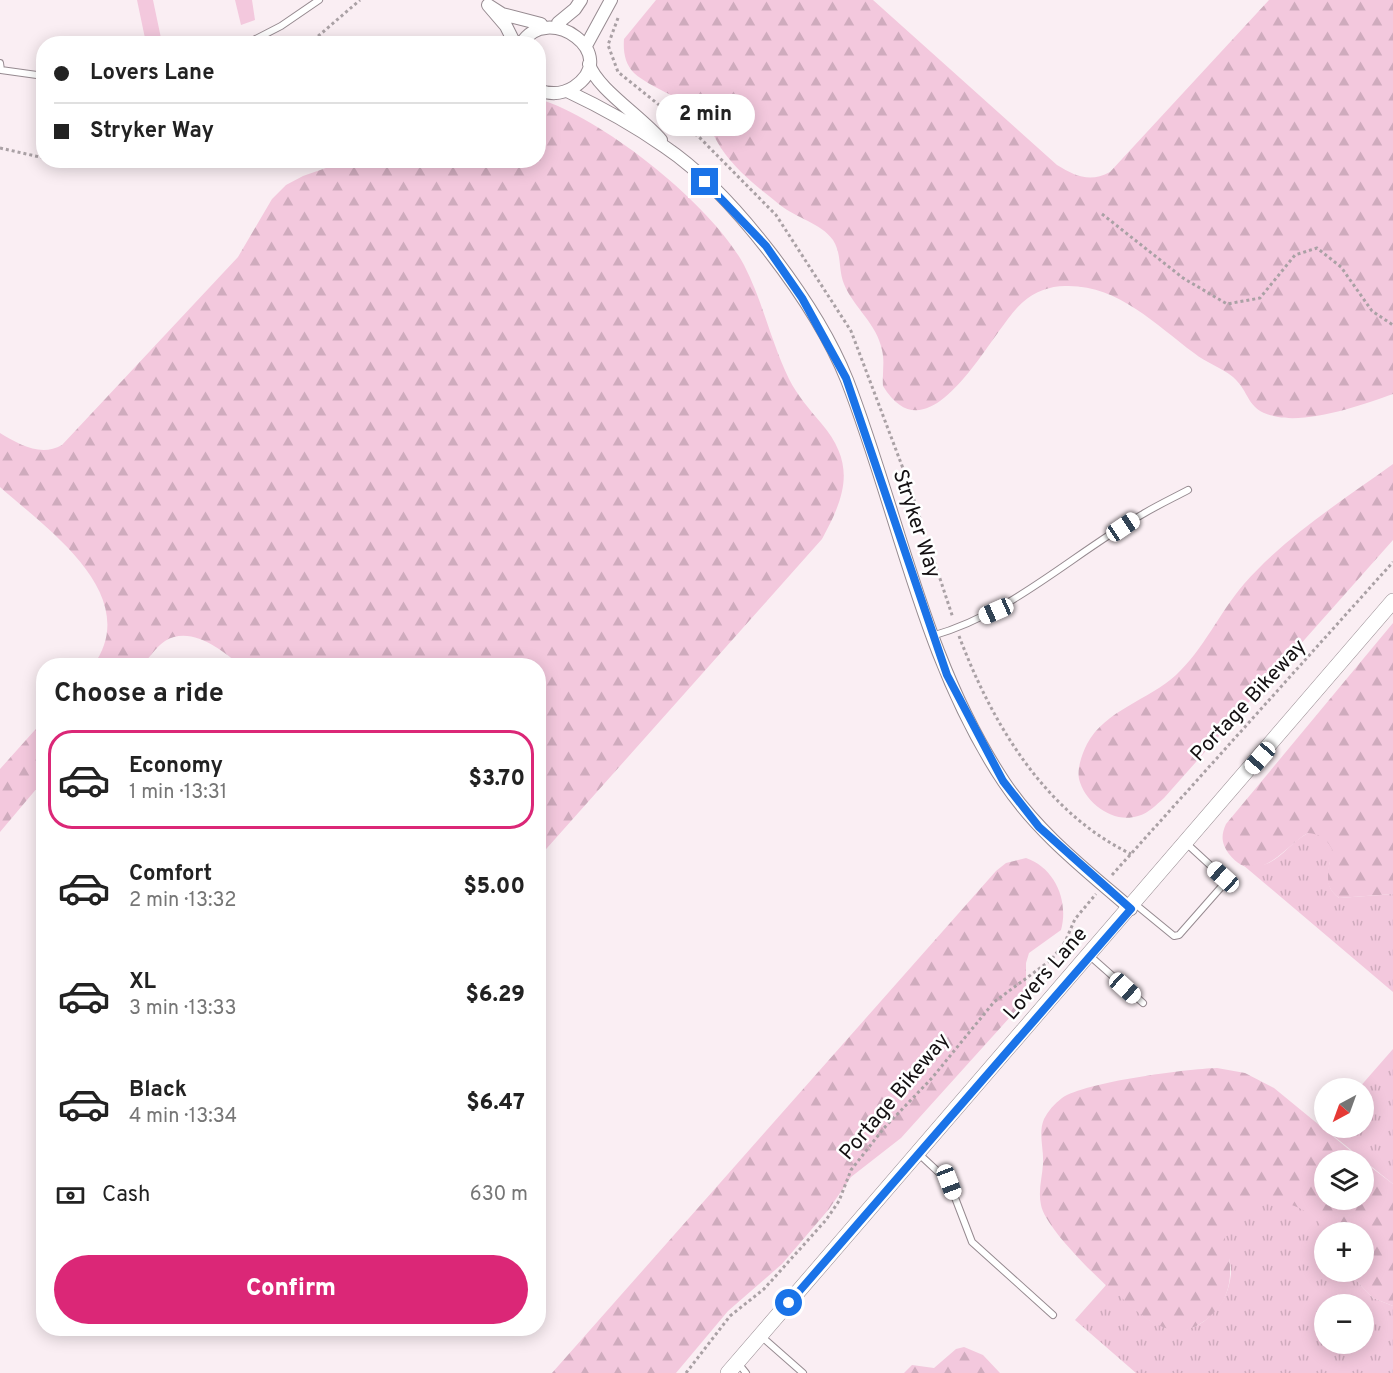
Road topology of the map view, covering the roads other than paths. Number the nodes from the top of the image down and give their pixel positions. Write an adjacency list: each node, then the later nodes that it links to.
1 (319, 0): 7 (lane)
2 (582, 0): 5 (street)
3 (611, 0): 10 (street)
4 (484, 3): 6 (street); 8 (street)
5 (558, 22): 6 (street); 10 (street)
6 (542, 24): 9 (street)
7 (262, 36)
8 (510, 36)
9 (527, 36)
10 (587, 44): 12 (street, Stryker Way)
11 (0, 63): 13 (lane)
12 (589, 64): 14 (street); 16 (street, Stryker Way)
13 (36, 75)
14 (567, 91): 15 (street, Stryker Way); 16 (street, Stryker Way)
15 (546, 92)
16 (667, 148): 19 (street, Stryker Way)
17 (1188, 490): 19 (lane)
18 (1393, 601): 20 (street, Lovers Lane)
19 (932, 636): 21 (street, Stryker Way)
20 (1186, 843): 21 (street, Lovers Lane); 21 (lane)
21 (1133, 906): 22 (street, Lovers Lane)
22 (1090, 956): 23 (lane); 24 (street, Lovers Lane)
23 (1143, 1003)
24 (919, 1153): 25 (lane); 26 (street, Lovers Lane)
25 (1053, 1315)
26 (760, 1336): 27 (street, Lovers Lane); 28 (lane)
27 (737, 1369)
28 (803, 1373)

